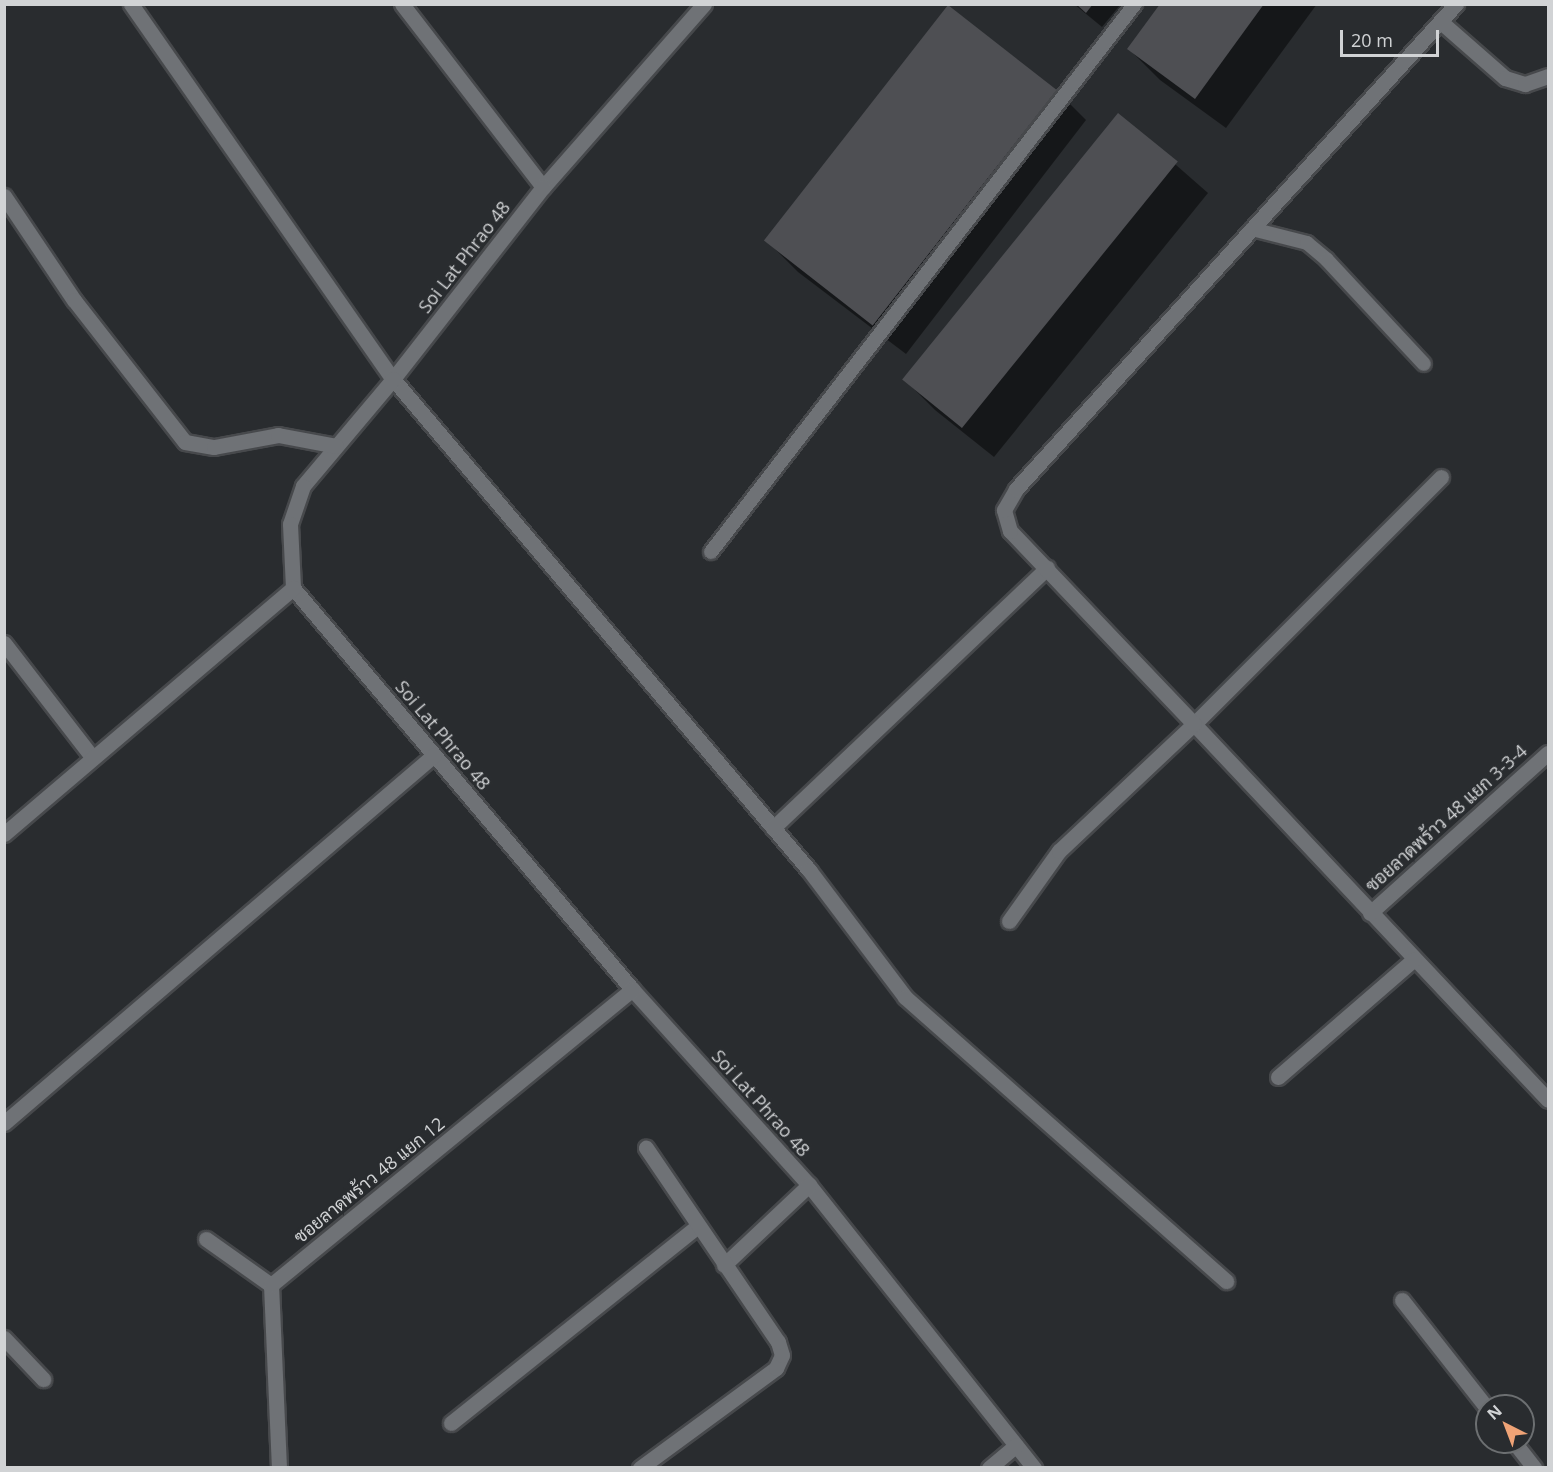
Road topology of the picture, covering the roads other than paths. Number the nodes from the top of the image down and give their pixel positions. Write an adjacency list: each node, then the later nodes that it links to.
1 (131, 4): 12 (street)
2 (402, 4): 8 (street)
3 (704, 4): 8 (street, Soi Lat Phrao 48)
4 (1135, 4): 15 (lane)
5 (1456, 4): 6 (street)
6 (1441, 22): 7 (street); 10 (street)
7 (1548, 76)
8 (543, 187): 12 (street, Soi Lat Phrao 48)
9 (4, 196): 13 (street)
10 (1252, 230): 11 (lane); 16 (street)
11 (1424, 364)
12 (393, 379): 13 (street, Soi Lat Phrao 48); 23 (street)
13 (336, 447): 17 (street, Soi Lat Phrao 48)
14 (1441, 477): 19 (street)
15 (711, 552)
16 (1047, 568): 19 (street); 23 (street)
17 (293, 588): 21 (street, Soi Lat Phrao 48); 22 (street)
18 (4, 643): 22 (street)
19 (1194, 724): 25 (street); 26 (street)
20 (1548, 753): 25 (street, ซอยลาดพร้าว 48 แยก 3-3-4)
21 (434, 755): 28 (street, Soi Lat Phrao 48); 31 (street)
22 (93, 758): 24 (street)
23 (773, 828): 37 (street)
24 (4, 834)
25 (1370, 913): 27 (street)
26 (1010, 921)
27 (1414, 959): 29 (street); 30 (street)
28 (632, 988): 33 (street, Soi Lat Phrao 48); 38 (street, ซอยลาดพร้าว 48 แยก 12)
29 (1278, 1077)
30 (1548, 1100)
31 (4, 1124)
32 (646, 1148): 34 (street)
33 (809, 1185): 36 (street); 44 (street, Soi Lat Phrao 48)
34 (698, 1226): 36 (street); 43 (street)
35 (206, 1239): 38 (street)
36 (724, 1265): 47 (street)
37 (1226, 1281)
38 (271, 1286): 46 (street)
39 (1402, 1299): 42 (street)
40 (4, 1338): 41 (street)
41 (43, 1379)
42 (1476, 1394)
43 (451, 1423)
44 (1016, 1445): 48 (street); 49 (street, Soi Lat Phrao 48)
45 (1524, 1454): 50 (street)
46 (279, 1467)
47 (640, 1467)
48 (989, 1467)
49 (1034, 1467)
50 (1534, 1467)

